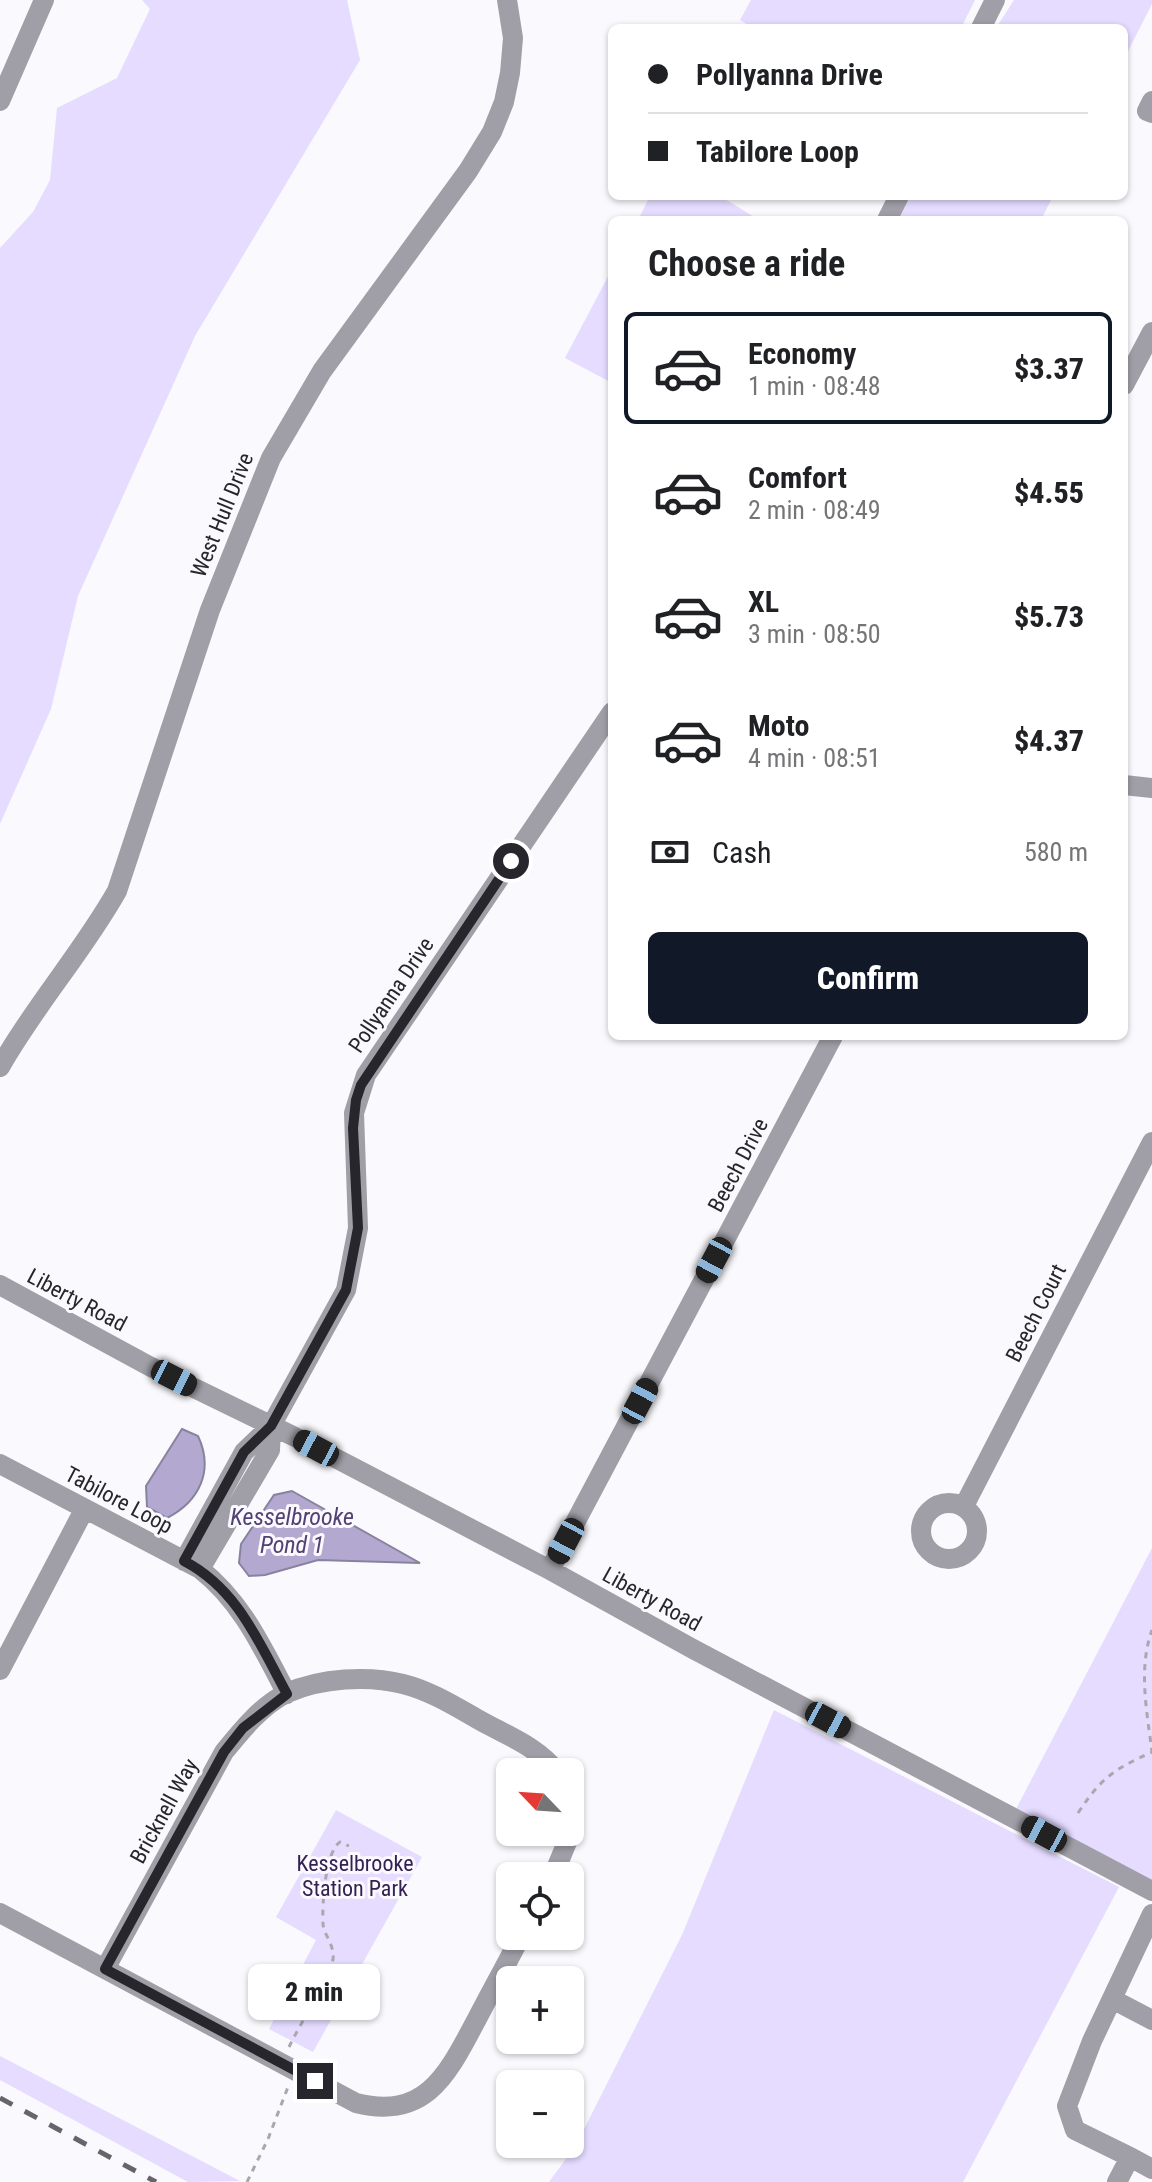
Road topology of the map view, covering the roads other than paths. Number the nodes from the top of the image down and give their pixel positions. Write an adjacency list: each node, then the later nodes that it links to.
1 (44, 0): 5 (street)
2 (507, 0): 14 (street, West Hull Drive)
3 (995, 0): 4 (street)
4 (983, 24)
5 (0, 101)
6 (1152, 101): 7 (street)
7 (1152, 113)
8 (1152, 332): 9 (street)
9 (1128, 377)
10 (608, 718): 17 (street, Pollyanna Drive)
11 (1128, 785): 12 (street)
12 (1152, 788)
13 (831, 1040): 22 (street, Beech Drive)
14 (0, 1067)
15 (1152, 1142): 19 (street, Beech Court)
16 (0, 1285): 17 (street, Liberty Road)
17 (271, 1426): 21 (street, Pollyanna Drive); 22 (street, Liberty Road)
18 (0, 1464): 20 (street, Tabilore Loop)
19 (964, 1506)
20 (84, 1510): 21 (street, Tabilore Loop); 23 (street)
21 (192, 1565): 24 (street, Tabilore Loop)
22 (550, 1570): 26 (street, Liberty Road)
23 (0, 1670)
24 (287, 1694): 25 (street); 30 (street, Bricknell Way)
25 (544, 1758)
26 (1152, 1891)
27 (0, 1913): 30 (street)
28 (1152, 1914): 31 (street)
29 (514, 1950): 30 (street)
30 (105, 1969)
31 (1112, 1999): 32 (street); 33 (street)
32 (1152, 2020)
33 (1130, 2157): 34 (street); 35 (street)
34 (1152, 2169)
35 (1117, 2182)

